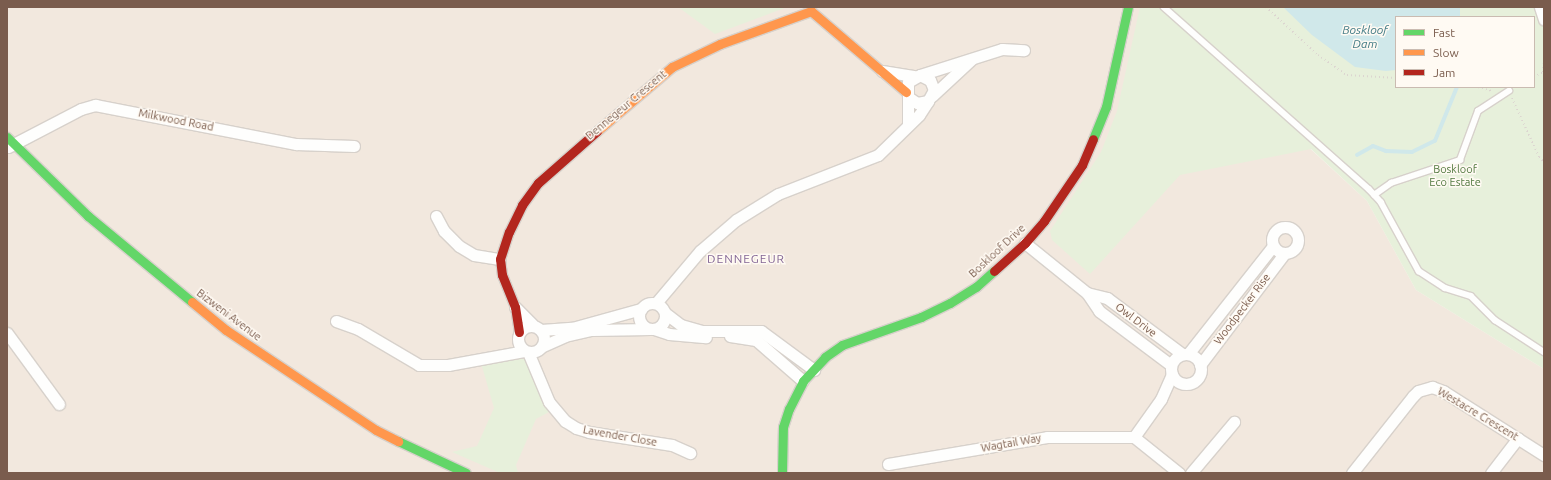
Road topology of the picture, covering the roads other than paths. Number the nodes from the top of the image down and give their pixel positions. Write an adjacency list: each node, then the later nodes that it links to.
1 (1128, 7): 18 (street, Boskloof Drive)
2 (1164, 7): 16 (lane)
3 (1540, 7): 5 (street)
4 (811, 8): 8 (street, Dennegeur Crescent); 21 (street, Dennegeur Crescent)
5 (1544, 19)
6 (1024, 50): 7 (street)
7 (974, 58): 9 (street); 12 (street)
8 (882, 71): 9 (street); 11 (street, Dennegeur Crescent)
9 (918, 76): 11 (street); 12 (street)
10 (1509, 92): 16 (lane)
11 (907, 94): 12 (street); 13 (street)
12 (930, 98): 13 (street)
13 (908, 124): 23 (street)
14 (9, 143): 15 (street, Milkwood Road); 54 (street, Bizweni Avenue)
15 (354, 146)
16 (1374, 195): 36 (lane)
17 (436, 216): 21 (street)
18 (1025, 243): 22 (street, Owl Drive); 43 (street, Boskloof Drive)
19 (1273, 246): 20 (street); 20 (street); 38 (street, Woodpecker Rise)
20 (1284, 254): 40 (street, Woodpecker Rise)
21 (500, 259): 24 (street, Dennegeur Crescent)
22 (1087, 293): 38 (street, Owl Drive); 42 (street, Owl Drive)
23 (656, 303): 25 (street); 26 (street)
24 (515, 307): 28 (street, Dennegeur Crescent); 31 (street, Dennegeur Crescent)
25 (641, 309): 28 (street); 29 (street)
26 (665, 313): 29 (street); 32 (street)
27 (336, 321): 37 (street)
28 (538, 328): 31 (street); 33 (street)
29 (652, 329): 32 (street); 33 (street)
30 (7, 333): 47 (street)
31 (518, 336): 35 (street); 37 (street)
32 (759, 336): 34 (street); 39 (street)
33 (541, 348): 35 (street); 41 (street)
34 (787, 349): 39 (street); 43 (street)
35 (526, 351): 37 (street); 41 (street, Lavender Close)
36 (1544, 352)
37 (502, 353)
38 (1185, 354): 40 (street); 42 (street)
39 (778, 358): 44 (street)
40 (1200, 365): 45 (street)
41 (535, 367): 51 (street, Lavender Close)
42 (1171, 369): 45 (street); 46 (street)
43 (814, 370): 44 (street, Boskloof Drive)
44 (803, 381): 55 (street, Boskloof Drive)
45 (1183, 384): 46 (street)
46 (1161, 399): 49 (street)
47 (59, 404)
48 (1234, 422): 57 (street)
49 (1134, 437): 53 (street, Wagtail Way); 56 (street)
50 (1518, 438): 52 (street, Westacre Crescent); 58 (street, Westacre Crescent); 59 (street)
51 (690, 453)
52 (1544, 455)
53 (888, 464)
54 (466, 473)
55 (782, 473)
56 (1179, 473)
57 (1191, 473)
58 (1352, 473)
59 (1491, 473)

